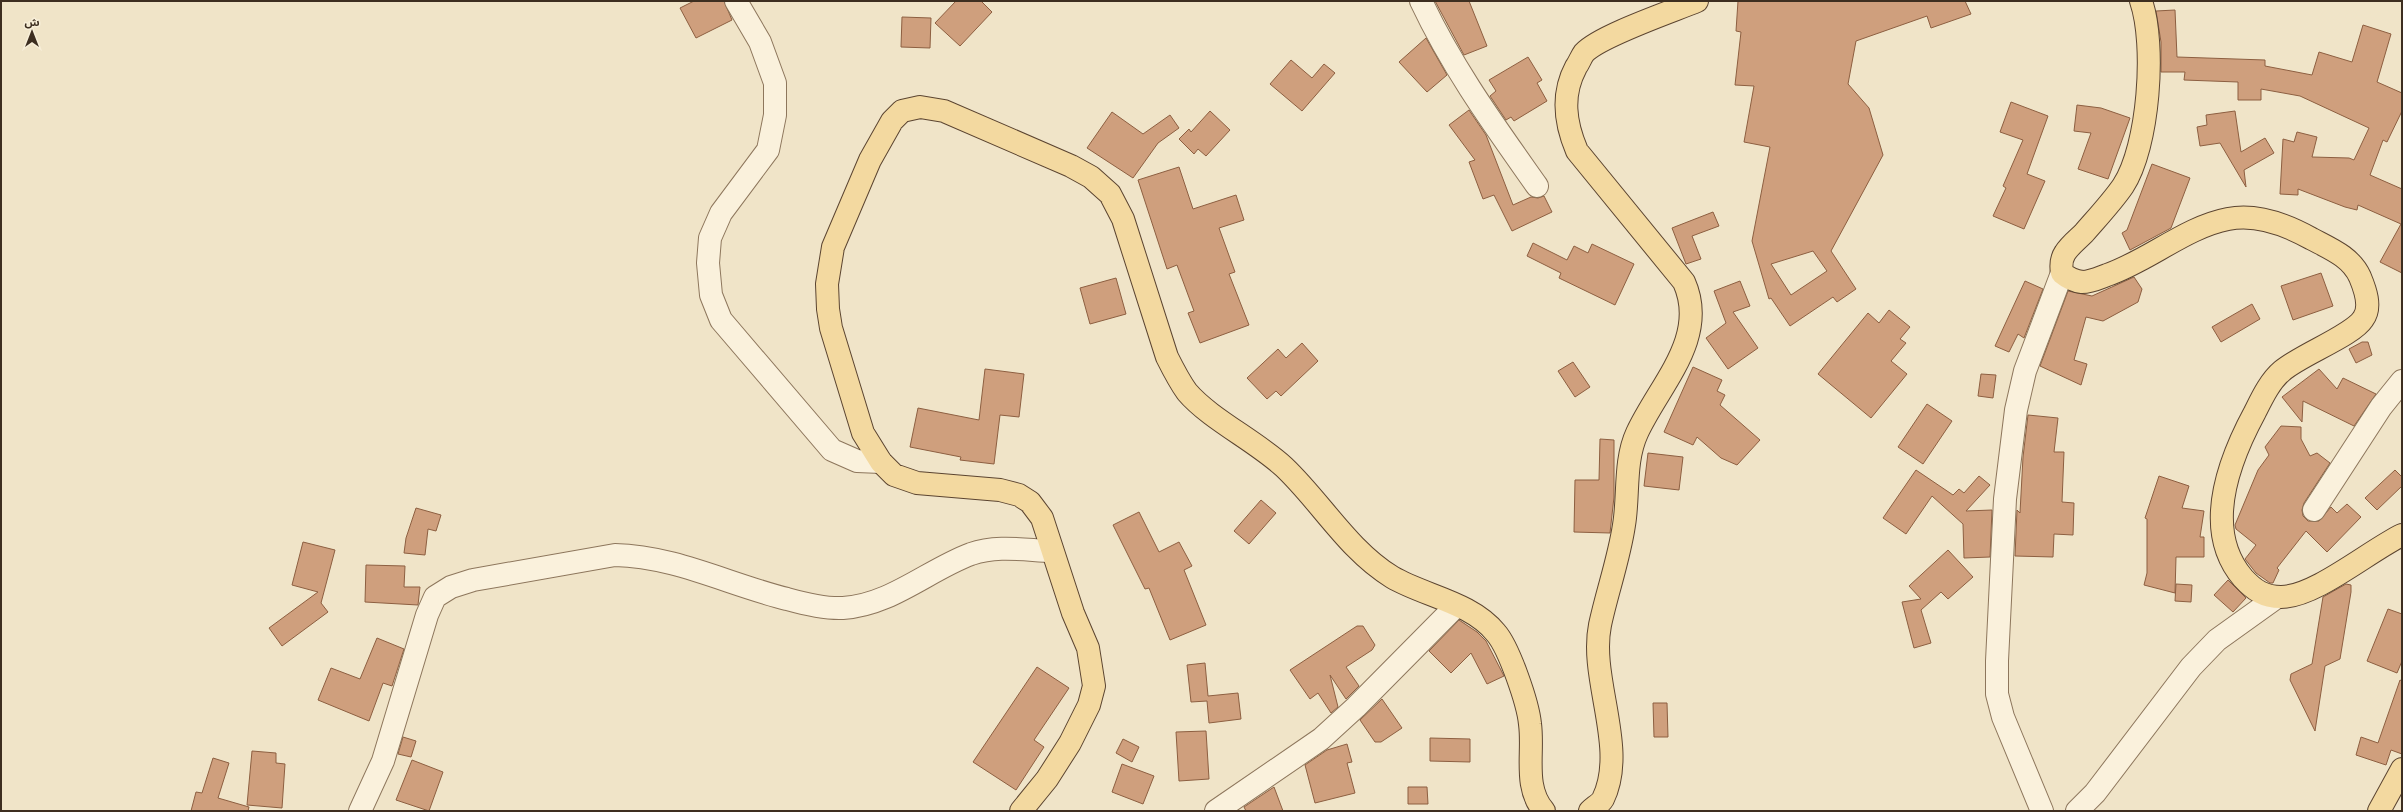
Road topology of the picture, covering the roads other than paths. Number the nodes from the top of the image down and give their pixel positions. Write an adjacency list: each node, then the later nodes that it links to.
1 (736, 1): 8 (street)
2 (1421, 1): 5 (street)
3 (1697, 1): 19 (main road)
4 (2141, 1): 6 (main road)
5 (1537, 186)
6 (2062, 273): 12 (main road); 20 (street)
7 (2402, 380): 9 (street)
8 (881, 462): 11 (main road); 13 (main road)
9 (2314, 510)
10 (2402, 535): 12 (main road)
11 (1052, 551): 15 (street); 16 (main road)
12 (2277, 597): 21 (street)
13 (1456, 606): 17 (street); 18 (main road)
14 (2402, 769): 22 (main road)
15 (360, 811)
16 (1021, 811)
17 (1216, 811)
18 (1544, 811)
19 (1590, 811)
20 (2042, 811)
21 (2077, 811)
22 (2379, 811)

